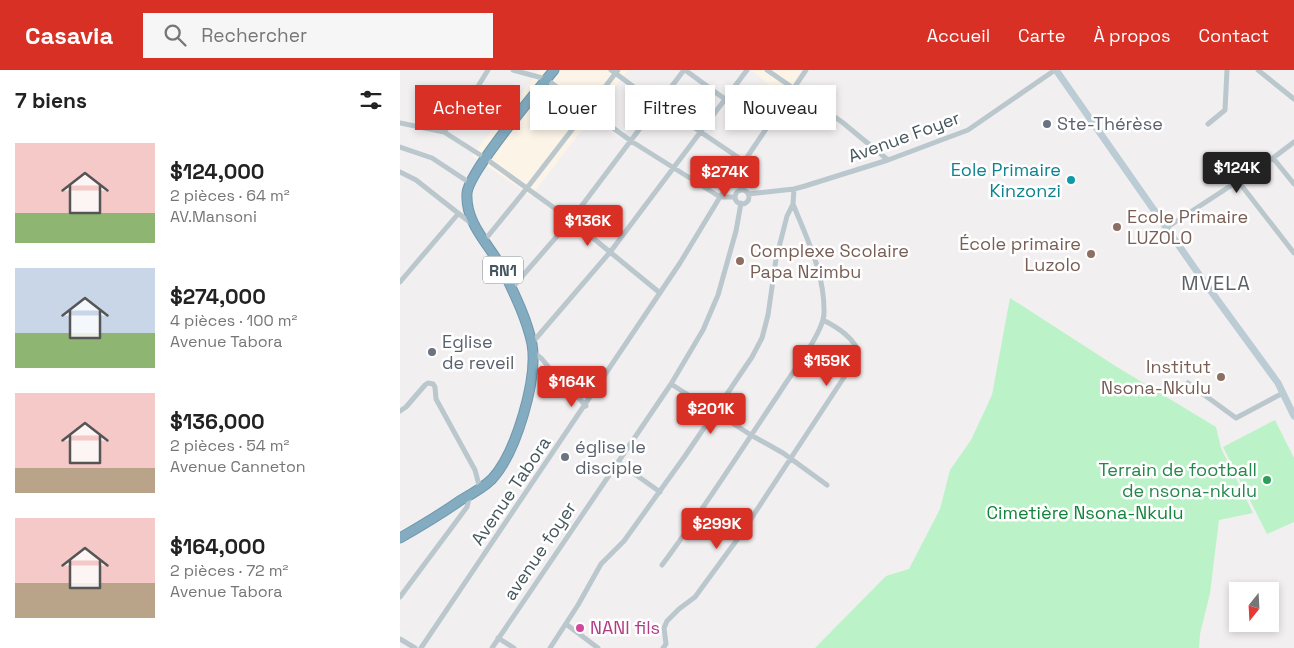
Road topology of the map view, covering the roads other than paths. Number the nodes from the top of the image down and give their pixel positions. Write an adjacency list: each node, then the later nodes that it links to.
1 (488, 70): 30 (street)
2 (513, 70): 12 (street)
3 (554, 70): 12 (highway, RN1)
4 (685, 70): 16 (street); 20 (street)
5 (747, 70): 17 (street)
6 (767, 70): 18 (street)
7 (806, 70): 19 (street, Avenue Tabora)
8 (1055, 70): 37 (street, Avenue Foyer); 54 (street)
9 (1227, 70): 24 (street)
10 (1258, 70): 21 (street)
11 (615, 71): 14 (street); 15 (street)
12 (546, 79): 13 (street); 35 (highway, RN1)
13 (554, 85)
14 (605, 85)
15 (634, 85)
16 (674, 85)
17 (736, 85)
18 (788, 85)
19 (797, 85)
20 (725, 99): 31 (street)
21 (1294, 99)
22 (836, 118): 37 (street)
23 (400, 123): 30 (street)
24 (1208, 124)
25 (572, 130): 44 (street)
26 (615, 130): 32 (street)
27 (640, 130): 32 (street)
28 (697, 130): 31 (street)
29 (765, 130): 38 (street, Avenue Tabora)
30 (444, 132): 35 (street)
31 (700, 132): 38 (street); 39 (street)
32 (631, 142): 39 (street); 52 (street)
33 (1294, 142): 36 (street)
34 (400, 147): 42 (street)
35 (485, 158): 42 (highway, RN1); 44 (street)
36 (1273, 158): 41 (street); 43 (street)
37 (888, 160): 45 (street, Avenue Foyer)
38 (744, 162): 47 (street, Avenue Tabora)
39 (672, 168): 47 (street); 56 (street)
40 (400, 172): 51 (street)
41 (1238, 181): 54 (street); 57 (street)
42 (470, 183): 53 (highway, RN1)
43 (1294, 184)
44 (527, 188): 52 (street); 55 (street)
45 (794, 190): 46 (street, Avenue Foyer); 50 (street)
46 (748, 194): 48 (street); 49 (street)
47 (720, 197): 48 (street); 60 (street, Avenue Tabora)
48 (735, 197): 49 (street)
49 (741, 203): 65 (street, avenue foyer)
50 (793, 204): 61 (street); 69 (street)
51 (458, 214): 53 (street); 58 (street)
52 (571, 220): 56 (street); 59 (street)
53 (475, 226): 55 (highway, RN1)
54 (1166, 228): 66 (street)
55 (484, 241): 59 (highway, RN1)
56 (611, 251): 60 (street); 62 (street)
57 (1294, 253)
58 (400, 282)
59 (512, 288): 62 (highway, RN1)
60 (660, 293): 67 (street, Avenue Tabora)
61 (823, 320): 71 (street); 72 (street)
62 (532, 343): 63 (highway, RN1)
63 (533, 356): 67 (street); 75 (highway, RN1)
64 (1188, 383): 66 (street)
65 (671, 384): 69 (street); 73 (street, avenue foyer)
66 (1283, 393): 70 (street)
67 (586, 406): 85 (street, Avenue Tabora)
68 (400, 411): 75 (street)
69 (714, 412): 71 (street); 76 (street)
70 (1294, 416)
71 (751, 436): 72 (street); 79 (street)
72 (790, 459): 74 (street); 90 (street)
73 (618, 462): 76 (street); 82 (street, avenue foyer)
74 (827, 485)
75 (480, 489): 77 (highway, RN1)
76 (660, 492): 81 (street)
77 (470, 495): 78 (highway, RN1); 80 (street)
78 (400, 538)
79 (662, 565)
80 (400, 597)
81 (566, 624): 88 (street); 89 (street)
82 (498, 638): 86 (street, avenue foyer); 87 (street)
83 (400, 639): 84 (street)
84 (415, 648)
85 (421, 648)
86 (492, 648)
87 (514, 648)
88 (550, 648)
89 (598, 648)
90 (663, 648)

